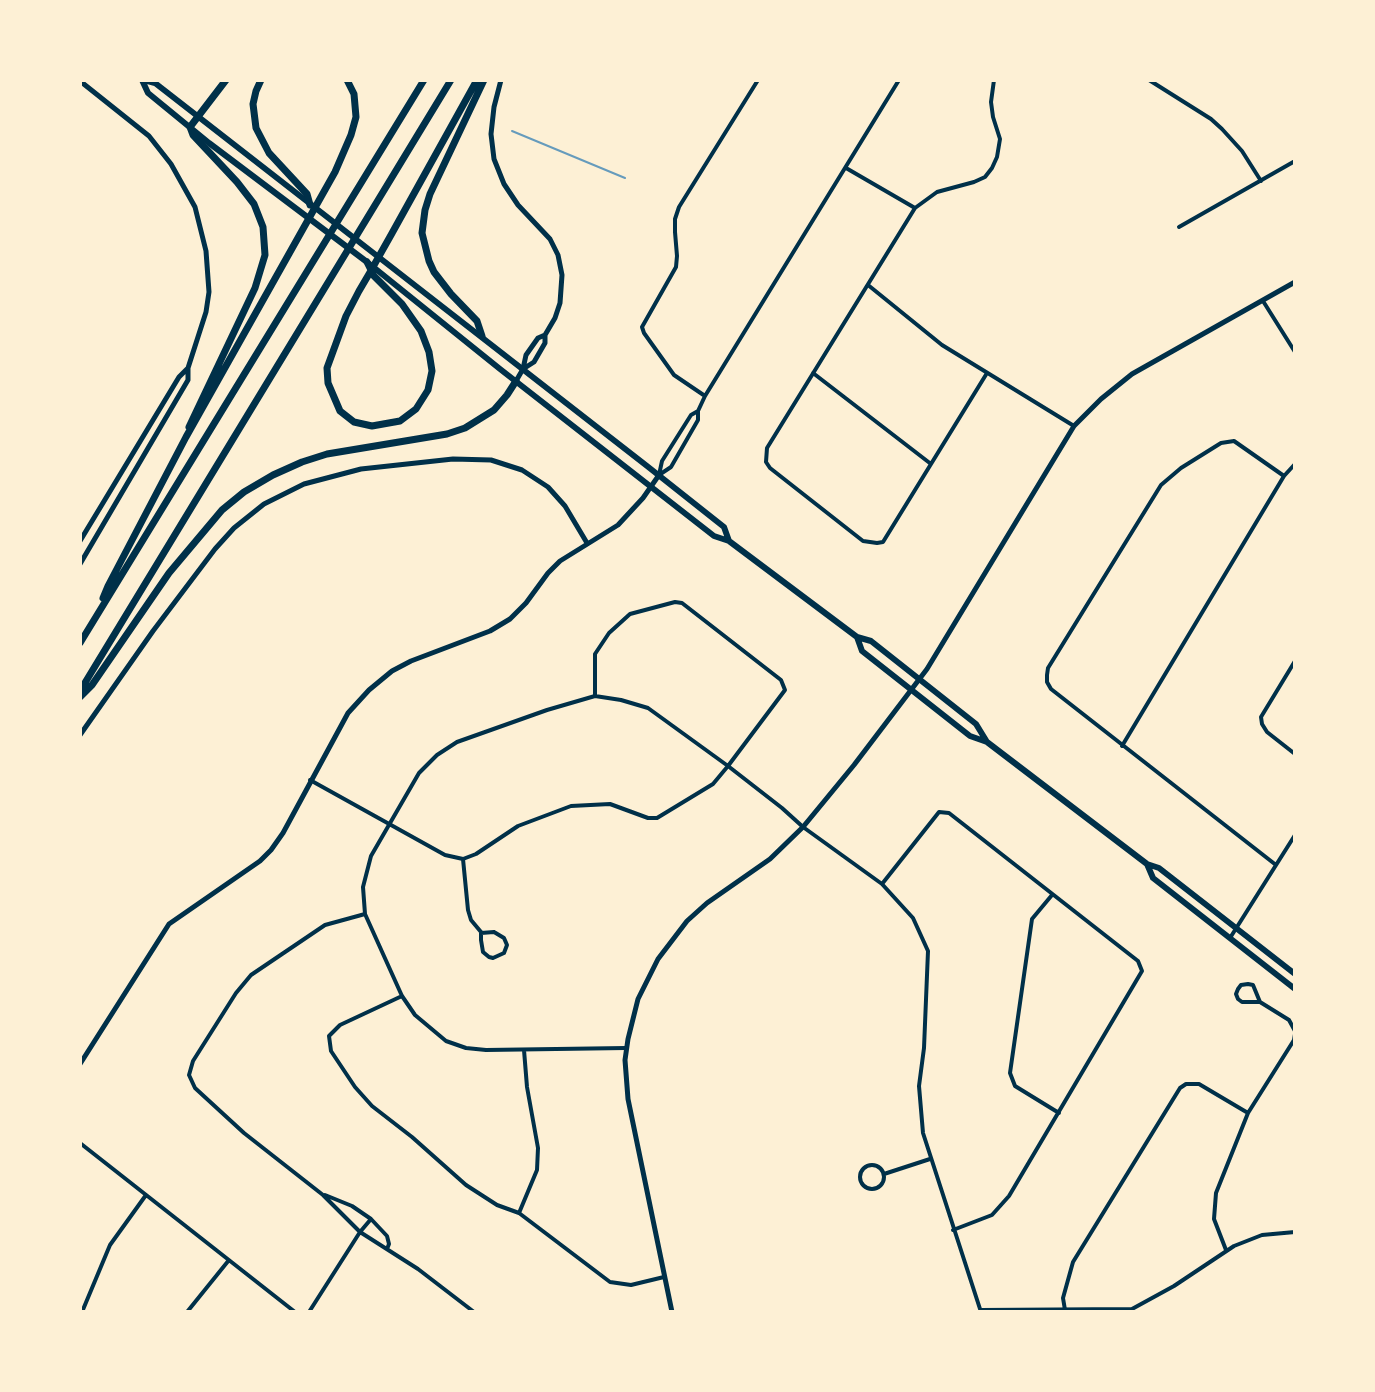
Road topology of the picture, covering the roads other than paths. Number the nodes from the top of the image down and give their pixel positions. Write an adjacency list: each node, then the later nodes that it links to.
1 (143, 80): 15 (main road); 16 (main road)
2 (226, 80): 15 (highway)
3 (261, 80): 20 (highway)
4 (347, 80): 39 (highway)
5 (424, 80): 49 (highway)
6 (451, 80): 55 (highway)
7 (477, 80): 26 (highway)
8 (484, 80): 29 (highway)
9 (501, 80): 32 (street)
10 (758, 80): 36 (street)
11 (899, 80): 18 (street)
12 (994, 80): 22 (street)
13 (1149, 80): 19 (street)
14 (80, 81): 31 (street)
15 (198, 117): 16 (highway); 20 (main road)
16 (190, 127): 24 (main road); 39 (highway)
17 (1295, 161): 19 (street)
18 (846, 168): 22 (street); 36 (street)
19 (1261, 181): 23 (street)
20 (300, 192): 21 (highway)
21 (310, 205): 29 (main road)
22 (915, 208): 27 (street)
23 (1179, 227)
24 (367, 262): 26 (highway)
25 (1295, 282): 28 (street)
26 (387, 283): 35 (main road)
27 (868, 285): 33 (street); 34 (street)
28 (1263, 301): 30 (street); 38 (street)
29 (482, 336): 32 (main road)
30 (1295, 352)
31 (188, 368): 45 (street); 48 (street)
32 (523, 369): 35 (street); 42 (main road)
33 (813, 373): 40 (street); 40 (street)
34 (987, 373): 38 (street); 40 (street)
35 (516, 381): 44 (main road); 57 (highway)
36 (705, 396): 37 (street)
37 (698, 411): 42 (street); 42 (street)
38 (1074, 426): 53 (street)
39 (186, 437): 49 (highway)
40 (931, 464)
41 (1295, 464): 43 (street)
42 (659, 475): 44 (street); 46 (main road)
43 (1284, 476): 60 (street); 60 (street)
44 (651, 487): 46 (main road); 47 (street)
45 (80, 541)
46 (729, 541): 50 (main road)
47 (587, 543): 58 (street); 63 (street)
48 (80, 564)
49 (99, 612): 51 (highway)
50 (857, 637): 53 (main road); 54 (main road)
51 (80, 643)
52 (1295, 661): 61 (street)
53 (919, 679): 54 (street); 59 (main road)
54 (911, 690): 59 (main road); 65 (street)
55 (80, 691)
56 (595, 696): 62 (street); 62 (street); 64 (street)
57 (80, 697)
58 (80, 735)
59 (987, 742): 68 (main road)
60 (1122, 746): 69 (street)
61 (1295, 754)
62 (728, 766): 65 (street); 67 (street)
63 (310, 780): 64 (street); 83 (street)
64 (389, 824): 67 (street); 72 (street)
65 (803, 827): 70 (street); 81 (street)
66 (1295, 835): 69 (street)
67 (463, 859): 74 (street)
68 (1147, 864): 73 (main road); 75 (main road)
69 (1276, 865): 73 (street)
70 (882, 884): 71 (street); 87 (street)
71 (1052, 895): 84 (street); 84 (street)
72 (365, 914): 78 (street); 90 (street)
73 (1237, 927): 75 (street); 76 (main road)
74 (481, 933): 74 (street)
75 (1229, 939): 77 (main road)
76 (1295, 974)
77 (1295, 989)
78 (402, 996): 82 (street); 91 (street)
79 (1260, 1002): 79 (street); 80 (street)
80 (1295, 1032): 85 (street)
81 (626, 1048): 82 (street); 99 (street)
82 (524, 1050): 91 (street)
83 (80, 1064)
84 (1059, 1113): 93 (street)
85 (1248, 1113): 97 (street); 100 (street)
86 (80, 1143): 89 (street)
87 (930, 1159): 88 (street); 93 (street)
88 (884, 1174): 88 (street)
89 (146, 1195): 98 (street); 103 (street)
90 (323, 1195): 92 (street); 94 (street)
91 (519, 1213): 99 (street)
92 (371, 1219): 94 (street); 96 (street)
93 (953, 1230): 102 (street)
94 (360, 1232): 96 (street); 106 (street)
95 (1295, 1232): 97 (street)
96 (387, 1249): 107 (street)
97 (1226, 1250): 101 (street)
98 (229, 1260): 104 (street); 105 (street)
99 (664, 1277): 108 (street)
100 (1065, 1310): 101 (street); 102 (street)
101 (1132, 1310)
102 (981, 1311)
103 (82, 1312)
104 (187, 1312)
105 (295, 1312)
106 (309, 1312)
107 (474, 1312)
108 (672, 1312)

